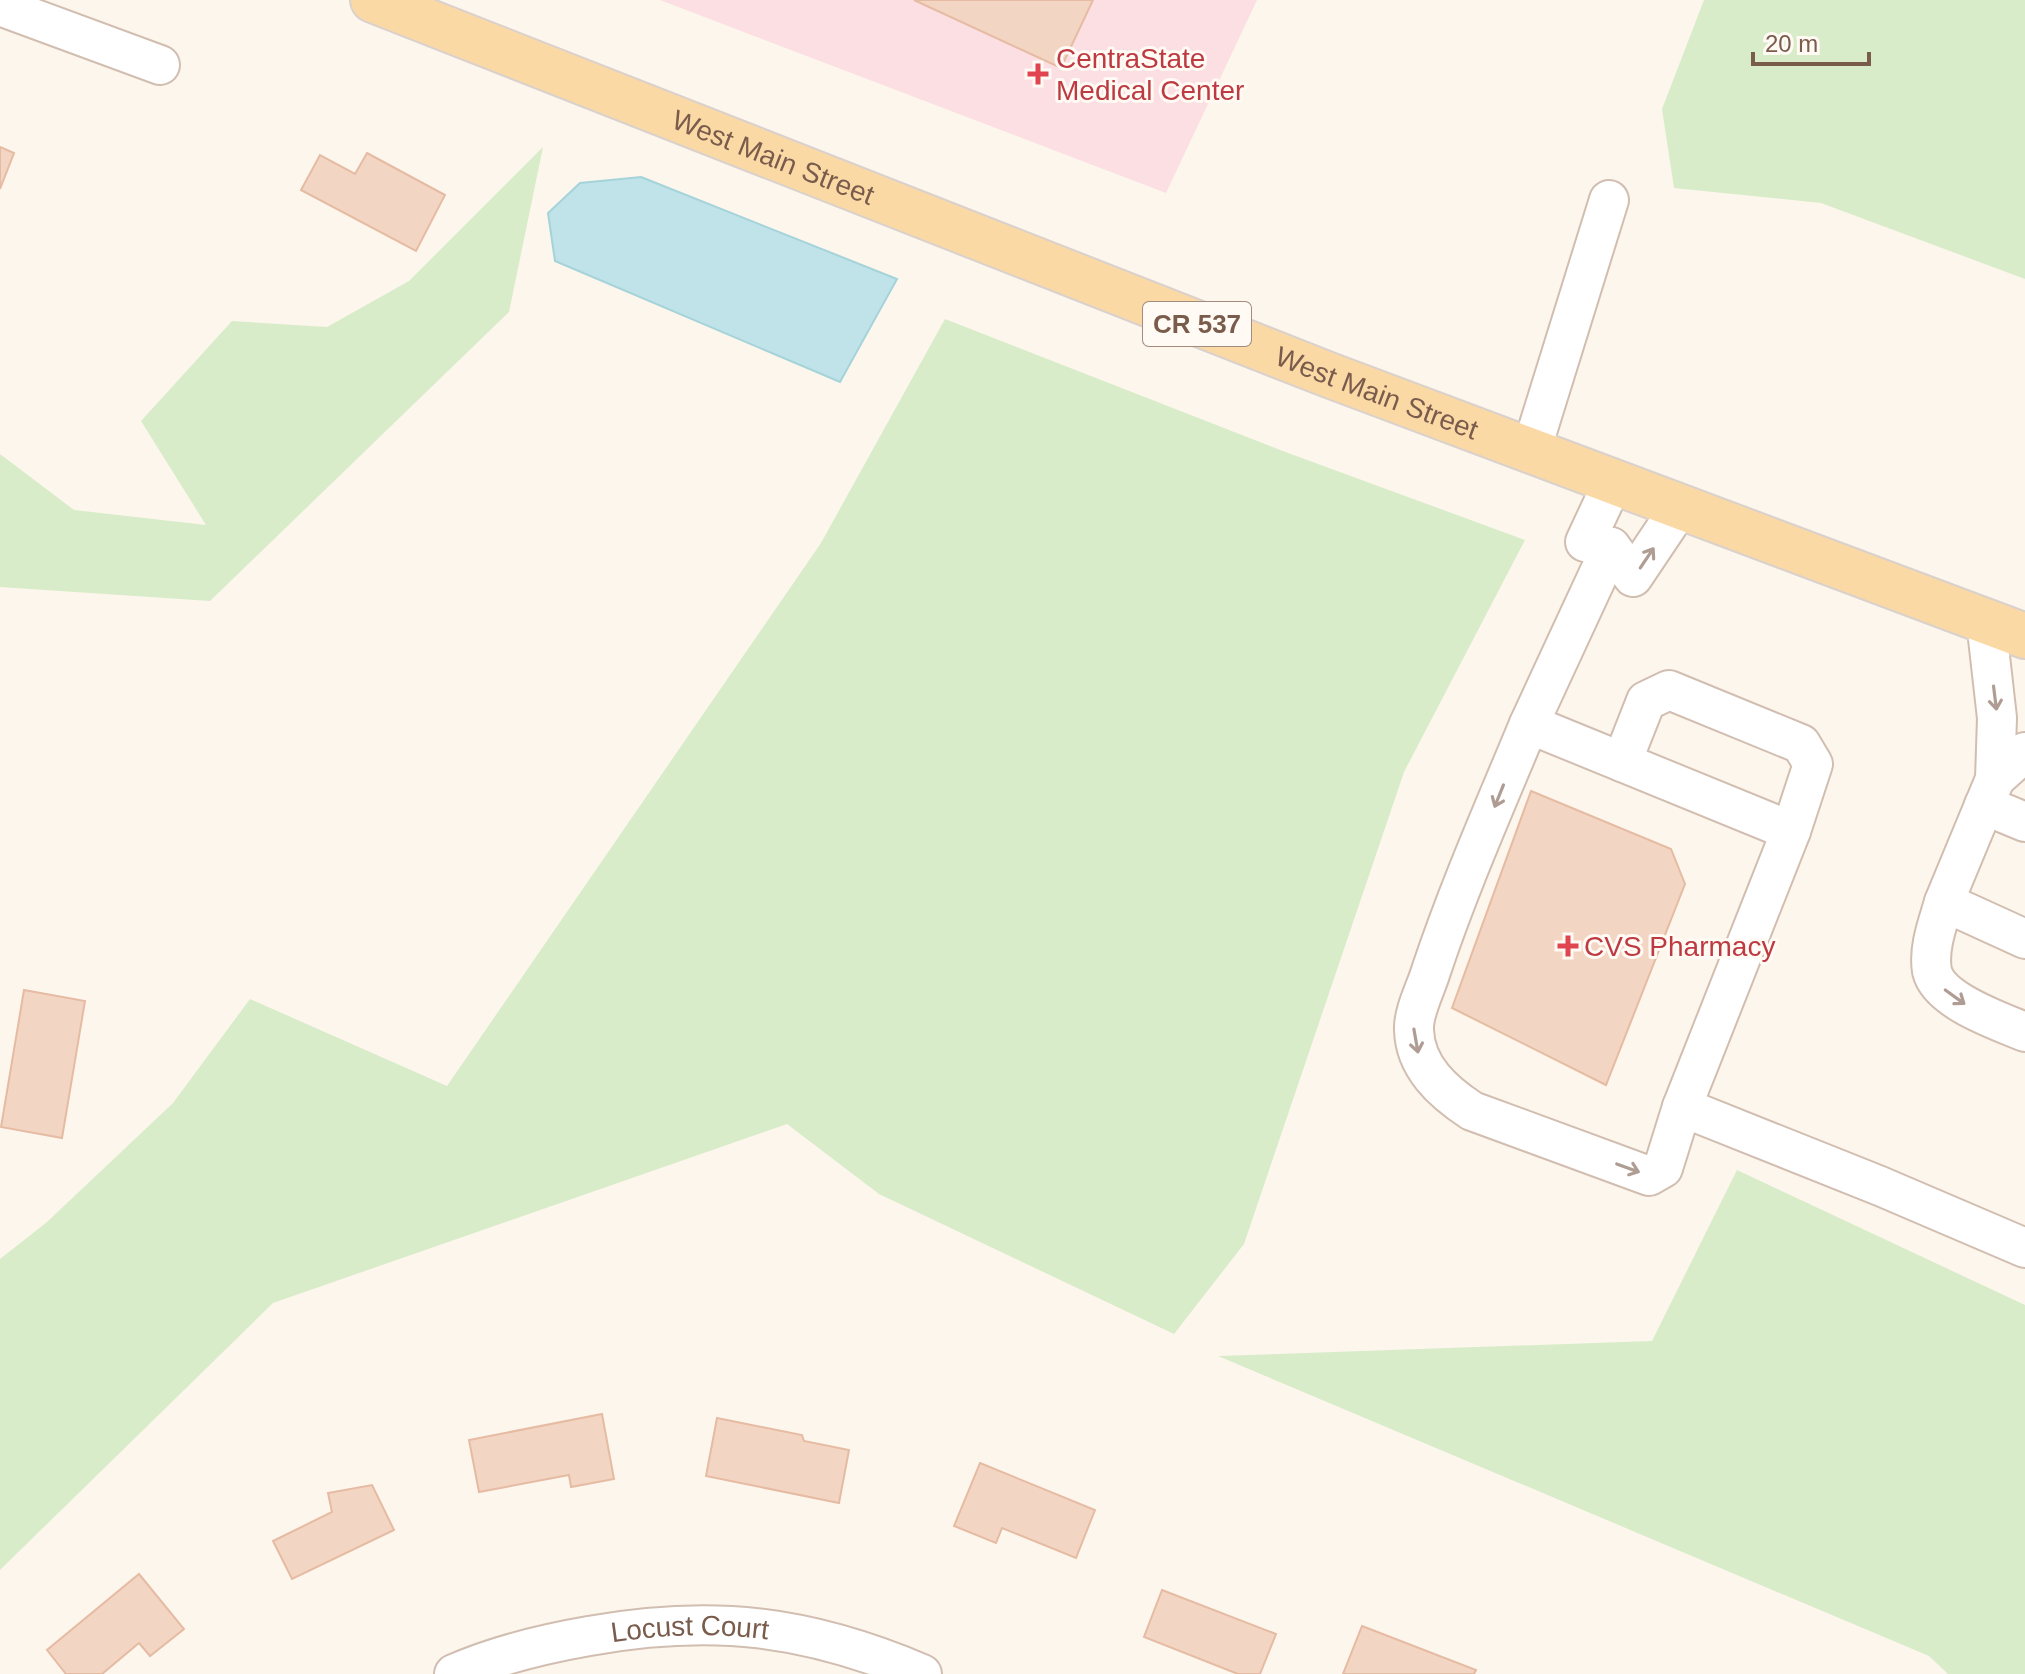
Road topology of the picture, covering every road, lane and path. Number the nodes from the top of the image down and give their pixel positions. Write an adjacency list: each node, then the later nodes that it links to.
1 (373, 0): 5 (main road, West Main Street / CR 537)
2 (0, 6): 3 (street)
3 (160, 65)
4 (1609, 200): 5 (street)
5 (1531, 451): 6 (main road, West Main Street / CR 537)
6 (1613, 482): 7 (main road, West Main Street / CR 537); 8 (street)
7 (1680, 507): 8 (street, one-way to 7); 9 (main road, West Main Street / CR 537)
8 (1611, 547): 10 (street)
9 (2005, 628): 13 (street, one-way to 13)
10 (1529, 724): 12 (street); 19 (street, one-way to 19)
11 (2025, 752): 13 (street)
12 (1622, 762): 15 (street); 15 (street)
13 (1990, 792): 14 (street); 16 (street)
14 (2025, 822)
15 (1791, 831): 19 (street)
16 (1944, 902): 17 (street); 18 (street, one-way to 18)
17 (2025, 939)
18 (2025, 1032)
19 (1682, 1107): 20 (street)
20 (2025, 1248)
21 (454, 1674): 22 (street, Locust Court)
22 (922, 1674)

